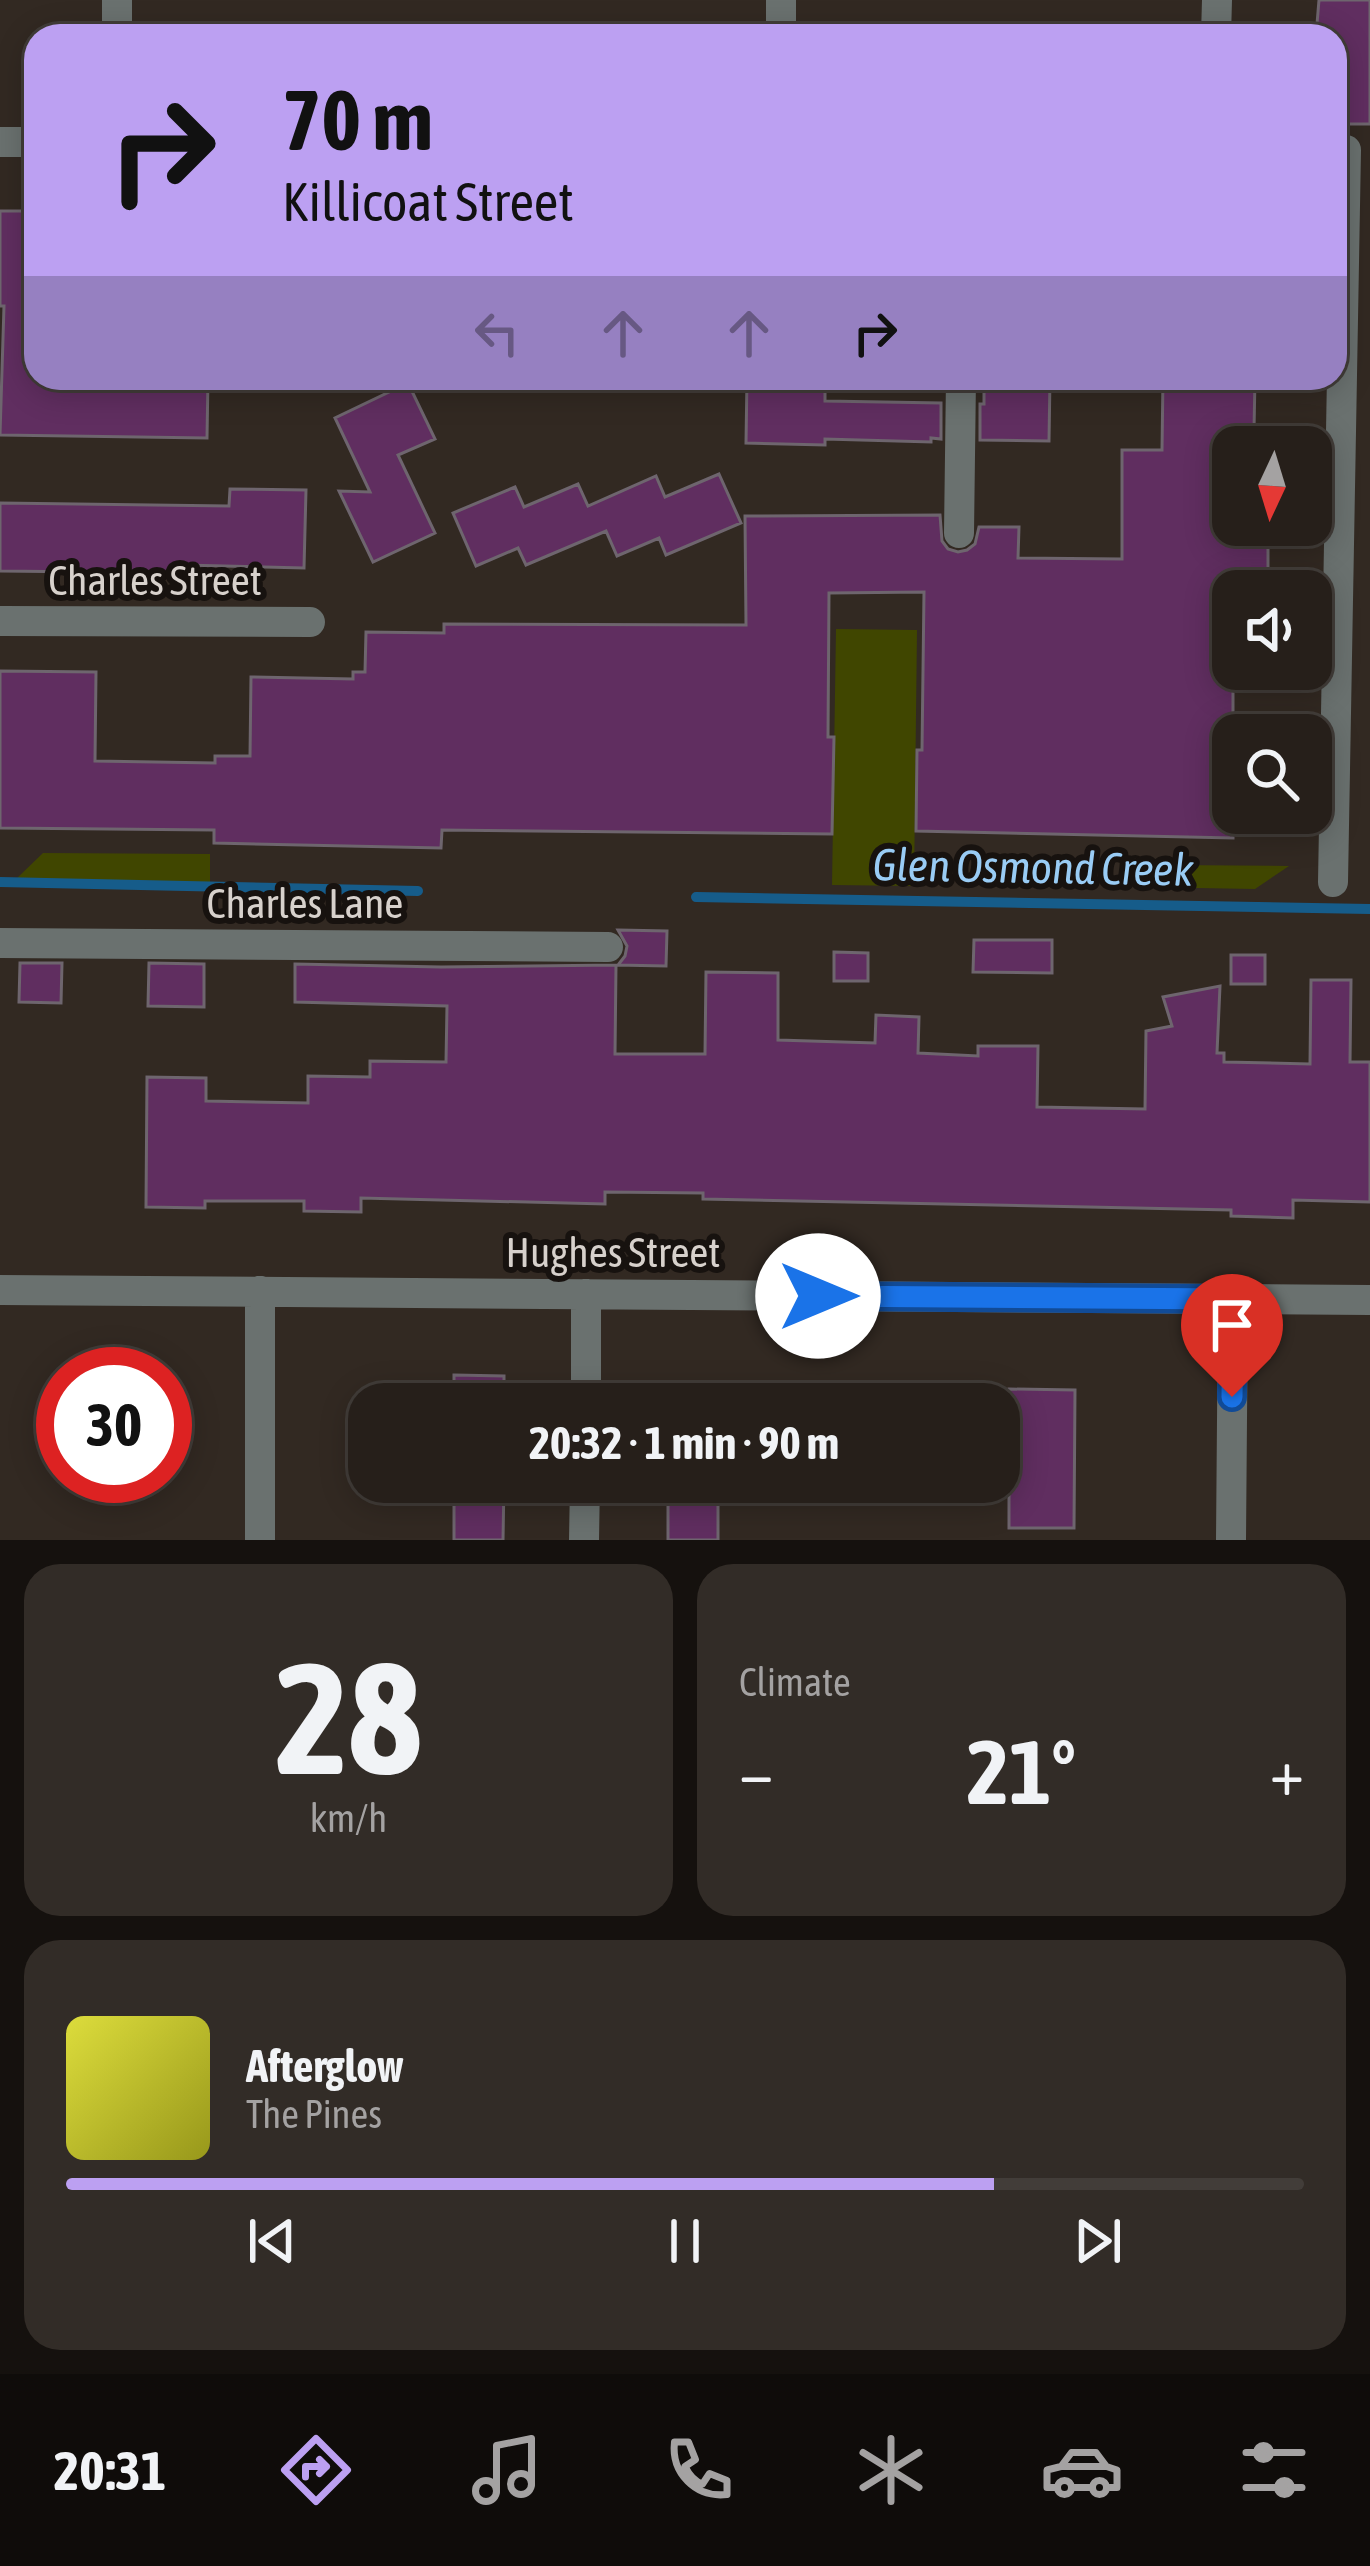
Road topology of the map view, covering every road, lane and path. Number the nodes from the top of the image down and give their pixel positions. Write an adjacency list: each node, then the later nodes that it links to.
1 (1350, 150): 2 (street)
2 (1347, 279)
3 (961, 390): 5 (street)
4 (1344, 390): 8 (street)
5 (959, 533)
6 (0, 621): 7 (street, Charles Street)
7 (310, 622)
8 (1333, 882)
9 (0, 943): 10 (street, Charles Lane)
10 (608, 947)
11 (0, 1290): 12 (street, Hughes Street)
12 (260, 1292): 13 (street, Hughes Street); 18 (street)
13 (586, 1294): 14 (street, Hughes Street); 16 (street)
14 (1233, 1299): 15 (street, Hughes Street); 20 (street)
15 (1370, 1300)
16 (586, 1383)
17 (585, 1503): 19 (street)
18 (260, 1540)
19 (584, 1540)
20 (1231, 1540)

